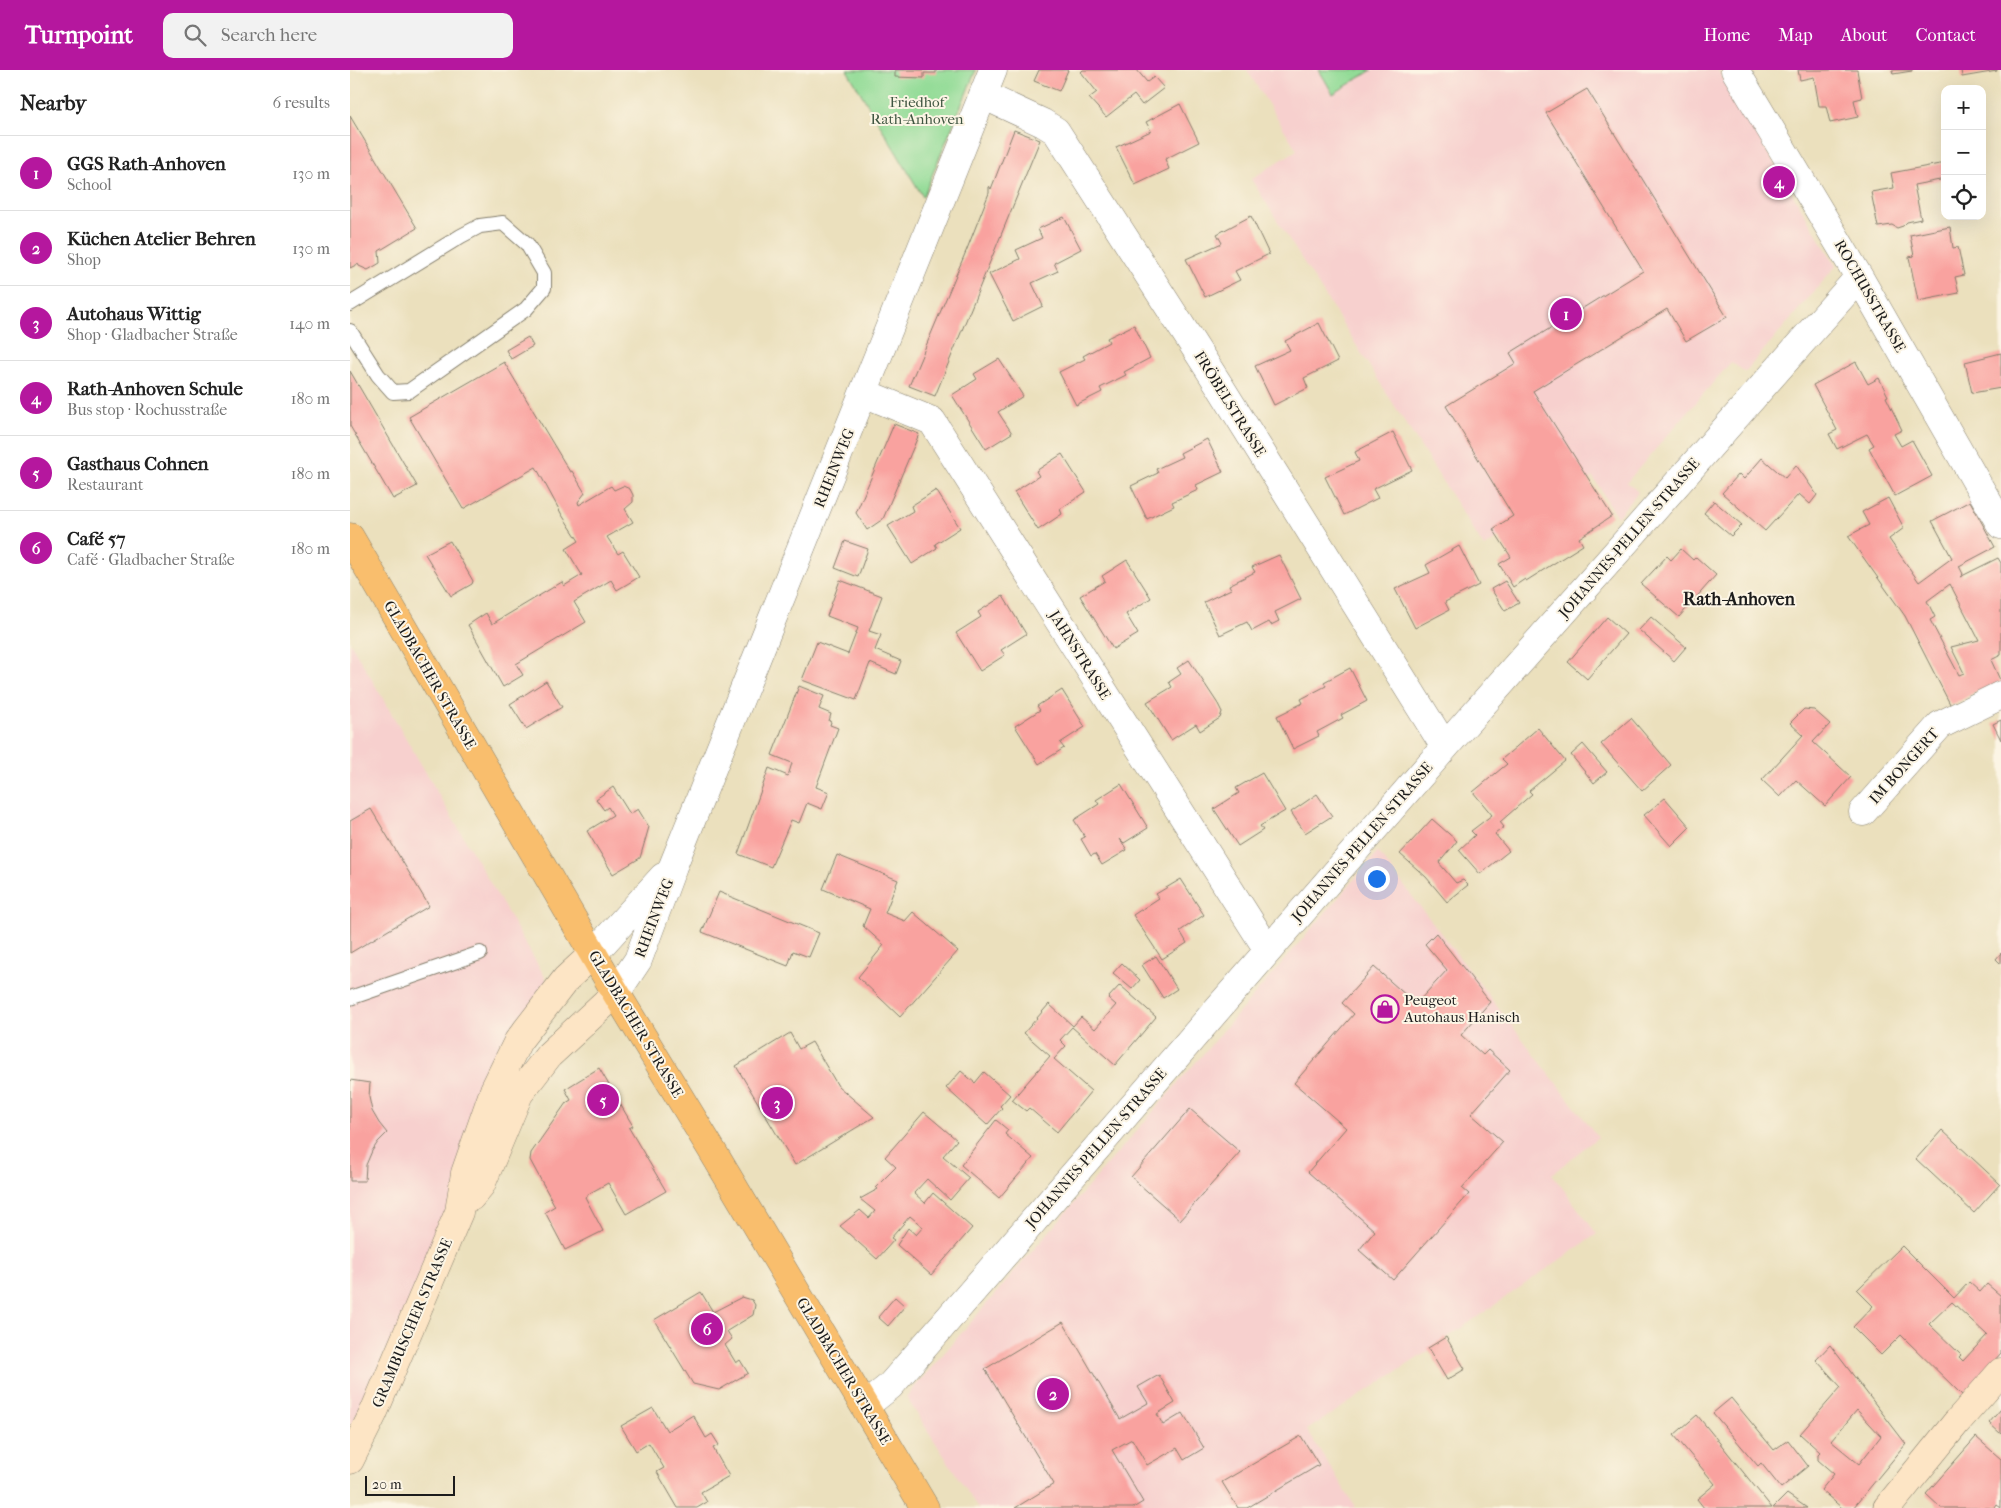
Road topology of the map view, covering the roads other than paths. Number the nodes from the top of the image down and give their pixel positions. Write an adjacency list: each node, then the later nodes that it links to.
1 (993, 70): 3 (street, RHEINWEG)
2 (1735, 70): 4 (street, ROCHUSSTRASSE)
3 (983, 95): 7 (street, RHEINWEG); 11 (street, FRÖBELSTRASSE)
4 (1859, 277): 8 (street, ROCHUSSTRASSE); 11 (street, JOHANNES-PELLEN-STRASSE)
5 (350, 304): 6 (lane)
6 (350, 331)
7 (864, 393): 13 (street, RHEINWEG); 14 (street, JAHNSTRASSE)
8 (2001, 524)
9 (350, 537): 16 (main road, GLADBACHER STRASSE)
10 (2001, 695): 12 (street, IM BONGERT)
11 (1445, 747): 14 (street, JOHANNES-PELLEN-STRASSE)
12 (1863, 812)
13 (673, 866): 16 (street, RHEINWEG); 17 (street, RHEINWEG)
14 (1268, 950): 21 (street, JOHANNES-PELLEN-STRASSE)
15 (480, 952): 18 (lane)
16 (593, 954): 17 (main road, GLADBACHER STRASSE); 19 (main road)
17 (616, 993): 19 (main road); 21 (main road, GLADBACHER STRASSE)
18 (350, 998)
19 (459, 1212): 22 (main road, GRAMBUSCHER STRASSE)
20 (2001, 1372): 24 (main road)
21 (865, 1406): 23 (main road, GLADBACHER STRASSE)
22 (350, 1460)
23 (925, 1508)
24 (1887, 1508)

